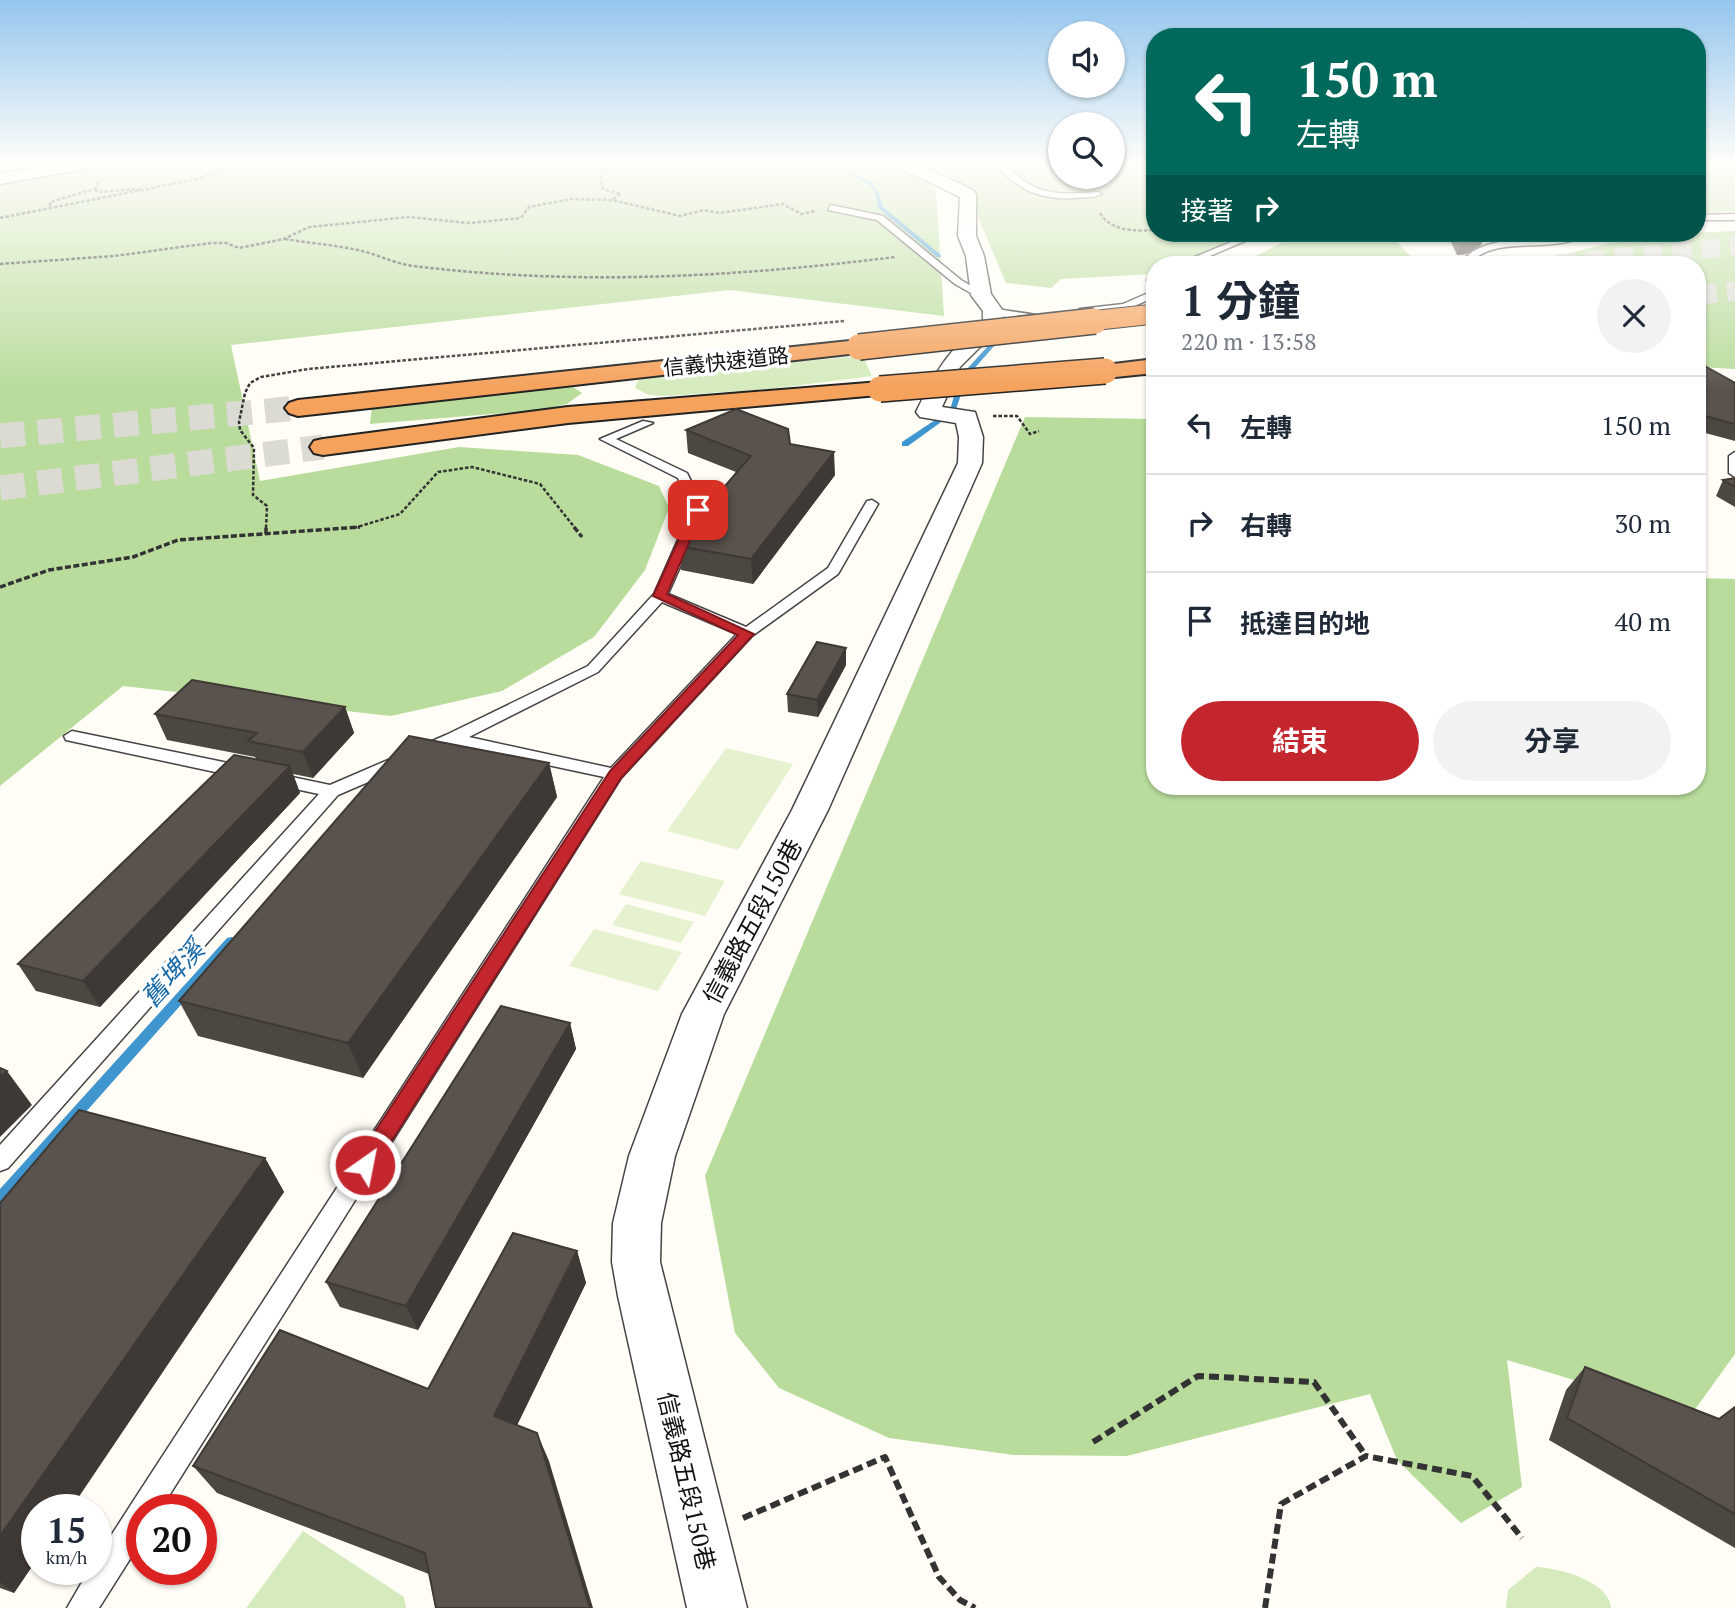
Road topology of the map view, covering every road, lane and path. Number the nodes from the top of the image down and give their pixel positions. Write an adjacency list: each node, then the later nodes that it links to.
1 (284, 239): 6 (path); 9 (path)
2 (905, 239): 6 (lane)
3 (968, 239): 10 (street)
4 (1238, 242): 7 (lane)
5 (1559, 242): 8 (lane)
6 (923, 254): 10 (lane)
7 (1203, 256)
8 (1470, 256)
9 (0, 264)
10 (981, 295): 12 (street)
11 (1146, 299): 12 (lane)
12 (993, 311): 18 (street)
13 (1146, 315): 15 (highway, 信義快速道路, bridge)
14 (1146, 367): 17 (highway, 信義快速道路, bridge)
15 (608, 374): 16 (highway, 信義快速道路); 17 (highway)
16 (298, 408)
17 (613, 411): 21 (highway, 信義快速道路)
18 (967, 416): 20 (path); 41 (street, 信義路五段150巷)
19 (647, 423): 27 (lane)
20 (1040, 431)
21 (323, 447)
22 (1735, 456): 23 (lane)
23 (1735, 473)
24 (872, 504): 28 (lane)
25 (582, 537): 26 (path)
26 (0, 587)
27 (660, 596): 28 (lane); 30 (lane)
28 (747, 634): 31 (lane)
29 (72, 736): 32 (lane)
30 (452, 739): 31 (lane); 32 (lane)
31 (615, 775): 36 (lane)
32 (332, 791): 33 (lane)
33 (0, 1161)
34 (1093, 1442): 35 (path)
35 (1366, 1456): 38 (path); 43 (path)
36 (155, 1494)
37 (784, 1501): 42 (path)
38 (1522, 1538)
39 (126, 1539): 40 (lane)
40 (82, 1608)
41 (717, 1608)
42 (975, 1608)
43 (1265, 1608)

